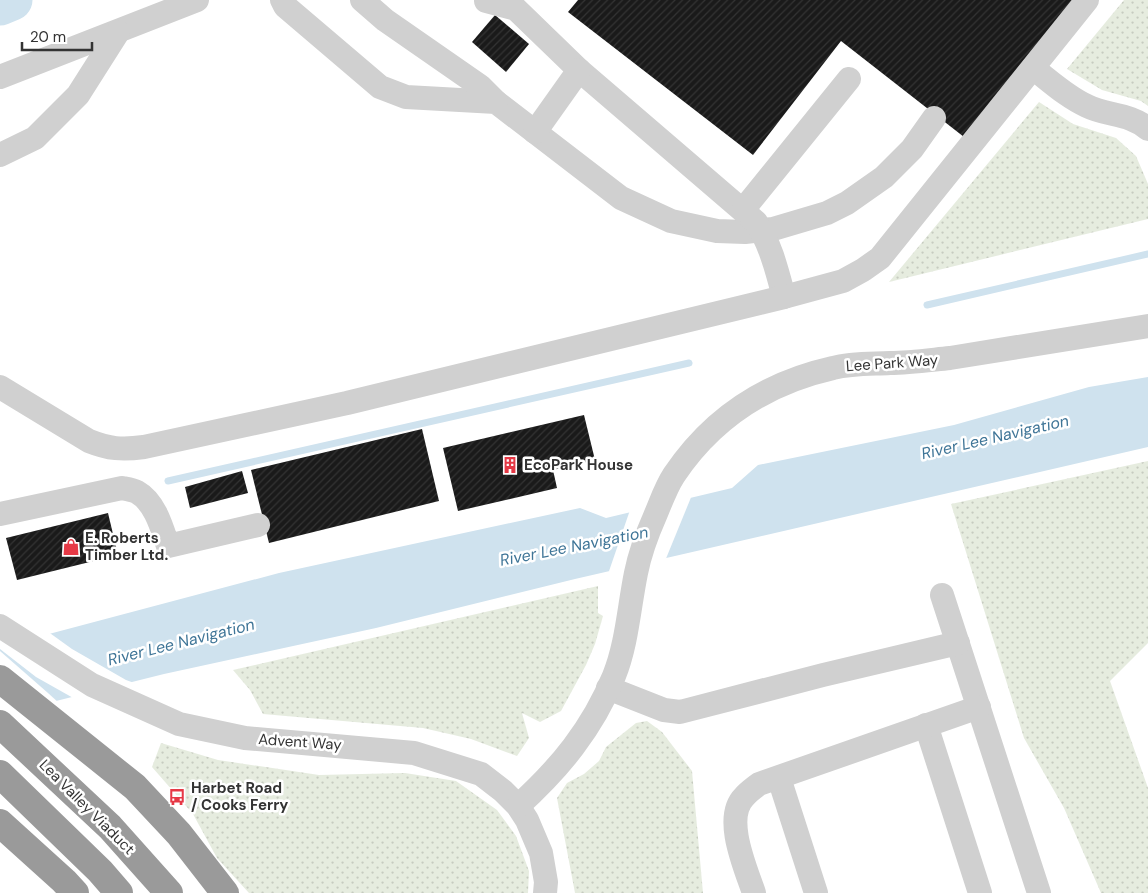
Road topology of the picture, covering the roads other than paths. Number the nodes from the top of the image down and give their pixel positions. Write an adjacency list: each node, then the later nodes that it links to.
1 (197, 0): 7 (street)
2 (282, 0): 12 (street)
3 (362, 0): 12 (street)
4 (1087, 0): 8 (street)
5 (486, 2): 6 (street)
6 (519, 5): 9 (street)
7 (118, 32): 10 (street); 16 (street)
8 (1033, 68): 14 (street); 18 (street)
9 (579, 70): 15 (street); 17 (street)
10 (0, 78)
11 (849, 79): 17 (street)
12 (496, 102): 15 (street)
13 (934, 118): 15 (street)
14 (1148, 129)
15 (536, 132)
16 (0, 155)
17 (743, 210): 18 (street)
18 (784, 297): 20 (street)
19 (1148, 326): 27 (street, Lee Park Way)
20 (0, 387)
21 (0, 514): 22 (street)
22 (258, 525)
23 (942, 595): 25 (street)
24 (0, 626): 33 (street, Advent Way)
25 (958, 642): 27 (street); 28 (street)
26 (0, 679): 38 (highway)
27 (608, 688): 33 (street, Lee Park Way)
28 (979, 707): 30 (street); 43 (street)
29 (0, 724): 37 (highway, Lea Valley Viaduct)
30 (926, 725): 32 (street); 42 (street)
31 (0, 774): 36 (highway)
32 (779, 778): 40 (street); 41 (street)
33 (518, 806): 39 (street, Advent Way)
34 (0, 823): 35 (highway)
35 (75, 893)
36 (119, 893)
37 (169, 893)
38 (225, 893)
39 (545, 893)
40 (754, 893)
41 (816, 893)
42 (980, 893)
43 (1039, 893)

